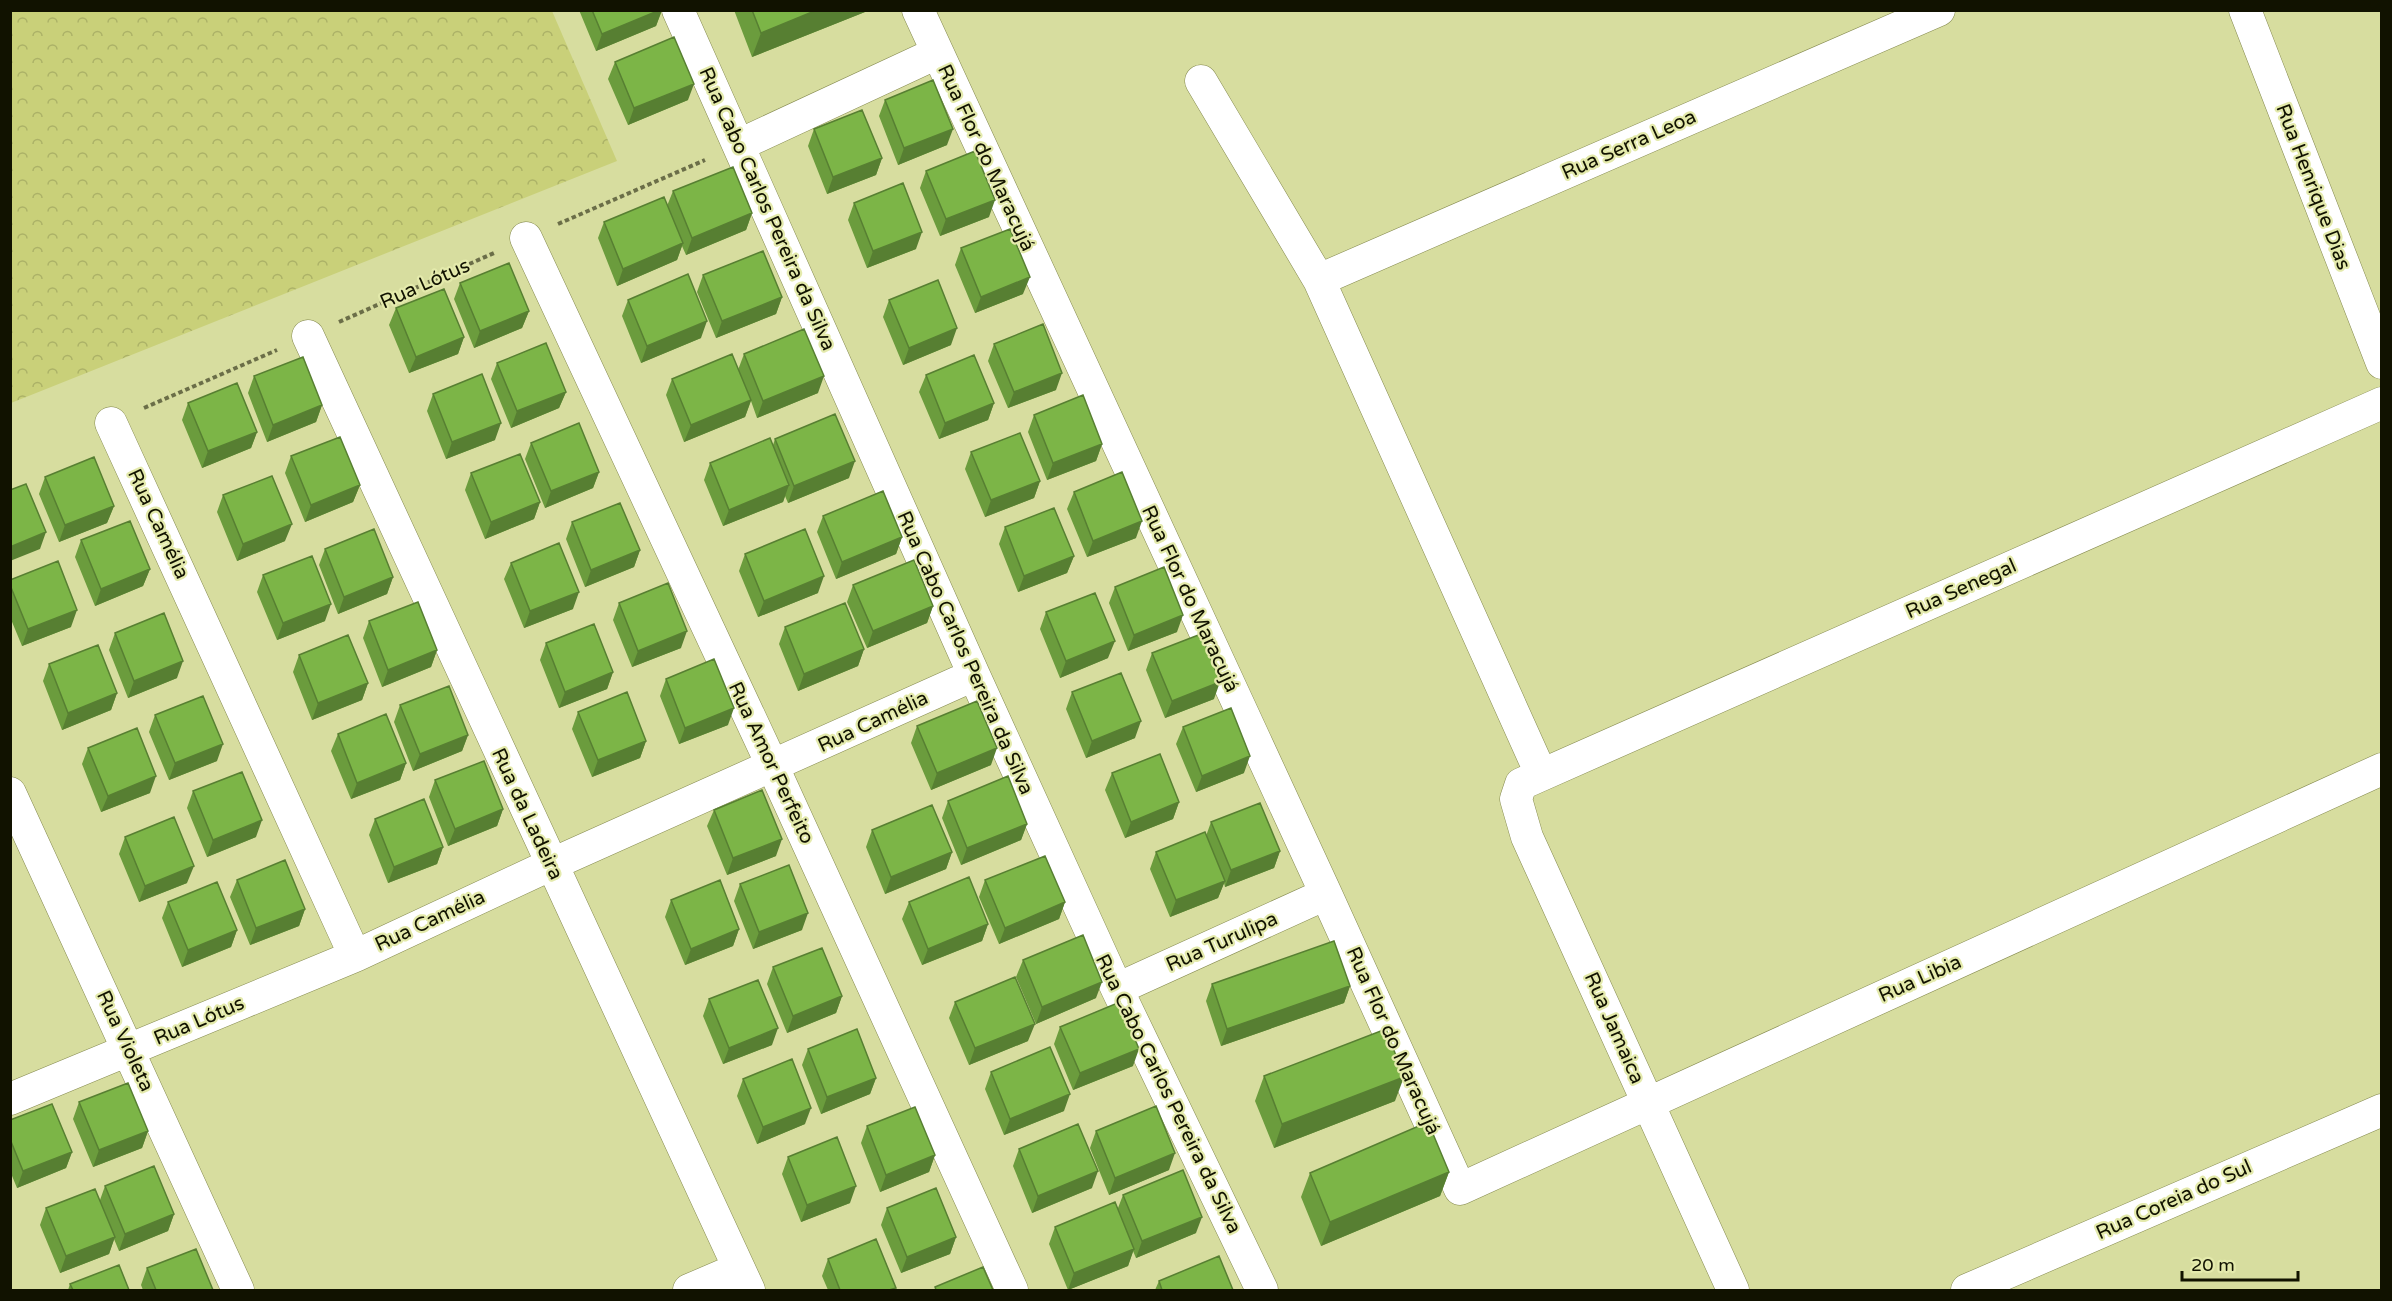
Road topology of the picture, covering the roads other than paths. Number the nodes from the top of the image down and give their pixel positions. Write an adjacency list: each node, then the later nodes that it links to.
1 (678, 10): 7 (street, Rua Cabo Carlos Pereira da Silva)
2 (918, 10): 5 (street, Rua Flor do Maracujá)
3 (1939, 10): 9 (street, Rua Serra Leoa)
4 (2245, 10): 11 (street, Rua Henrique Dias)
5 (937, 53): 7 (street); 20 (street, Rua Flor do Maracujá)
6 (1201, 81): 9 (street)
7 (739, 145): 14 (street, Rua Cabo Carlos Pereira da Silva)
8 (526, 238): 15 (street, Rua Amor Perfeito)
9 (1319, 280): 17 (street)
10 (308, 336): 19 (street, Rua da Ladeira)
11 (2382, 363)
12 (2382, 404): 17 (street, Rua Senegal)
13 (111, 423): 21 (street, Rua Camélia)
14 (974, 675): 15 (street, Rua Camélia); 22 (street, Rua Cabo Carlos Pereira da Silva)
15 (773, 767): 19 (street, Rua Camélia); 31 (street, Rua Amor Perfeito)
16 (2382, 769): 25 (street, Rua Libia)
17 (1541, 774): 25 (street, Rua Jamaica)
18 (10, 793): 23 (street, Rua Violeta)
19 (550, 865): 21 (street, Rua Camélia); 28 (street, Rua da Ladeira)
20 (1326, 894): 22 (street, Rua Turulipa); 27 (street, Rua Flor do Maracujá)
21 (355, 956): 23 (street, Rua Lótus)
22 (1117, 989): 32 (street, Rua Cabo Carlos Pereira da Silva)
23 (129, 1050): 24 (street, Rua Lótus); 29 (street, Rua Violeta)
24 (10, 1099)
25 (1648, 1103): 27 (street, Rua Libia); 33 (street, Rua Jamaica)
26 (2382, 1110): 34 (street, Rua Coreia do Sul)
27 (1460, 1190)
28 (743, 1280): 30 (street)
29 (238, 1290)
30 (689, 1290)
31 (1012, 1290)
32 (1262, 1290)
33 (1732, 1290)
34 (1967, 1290)

